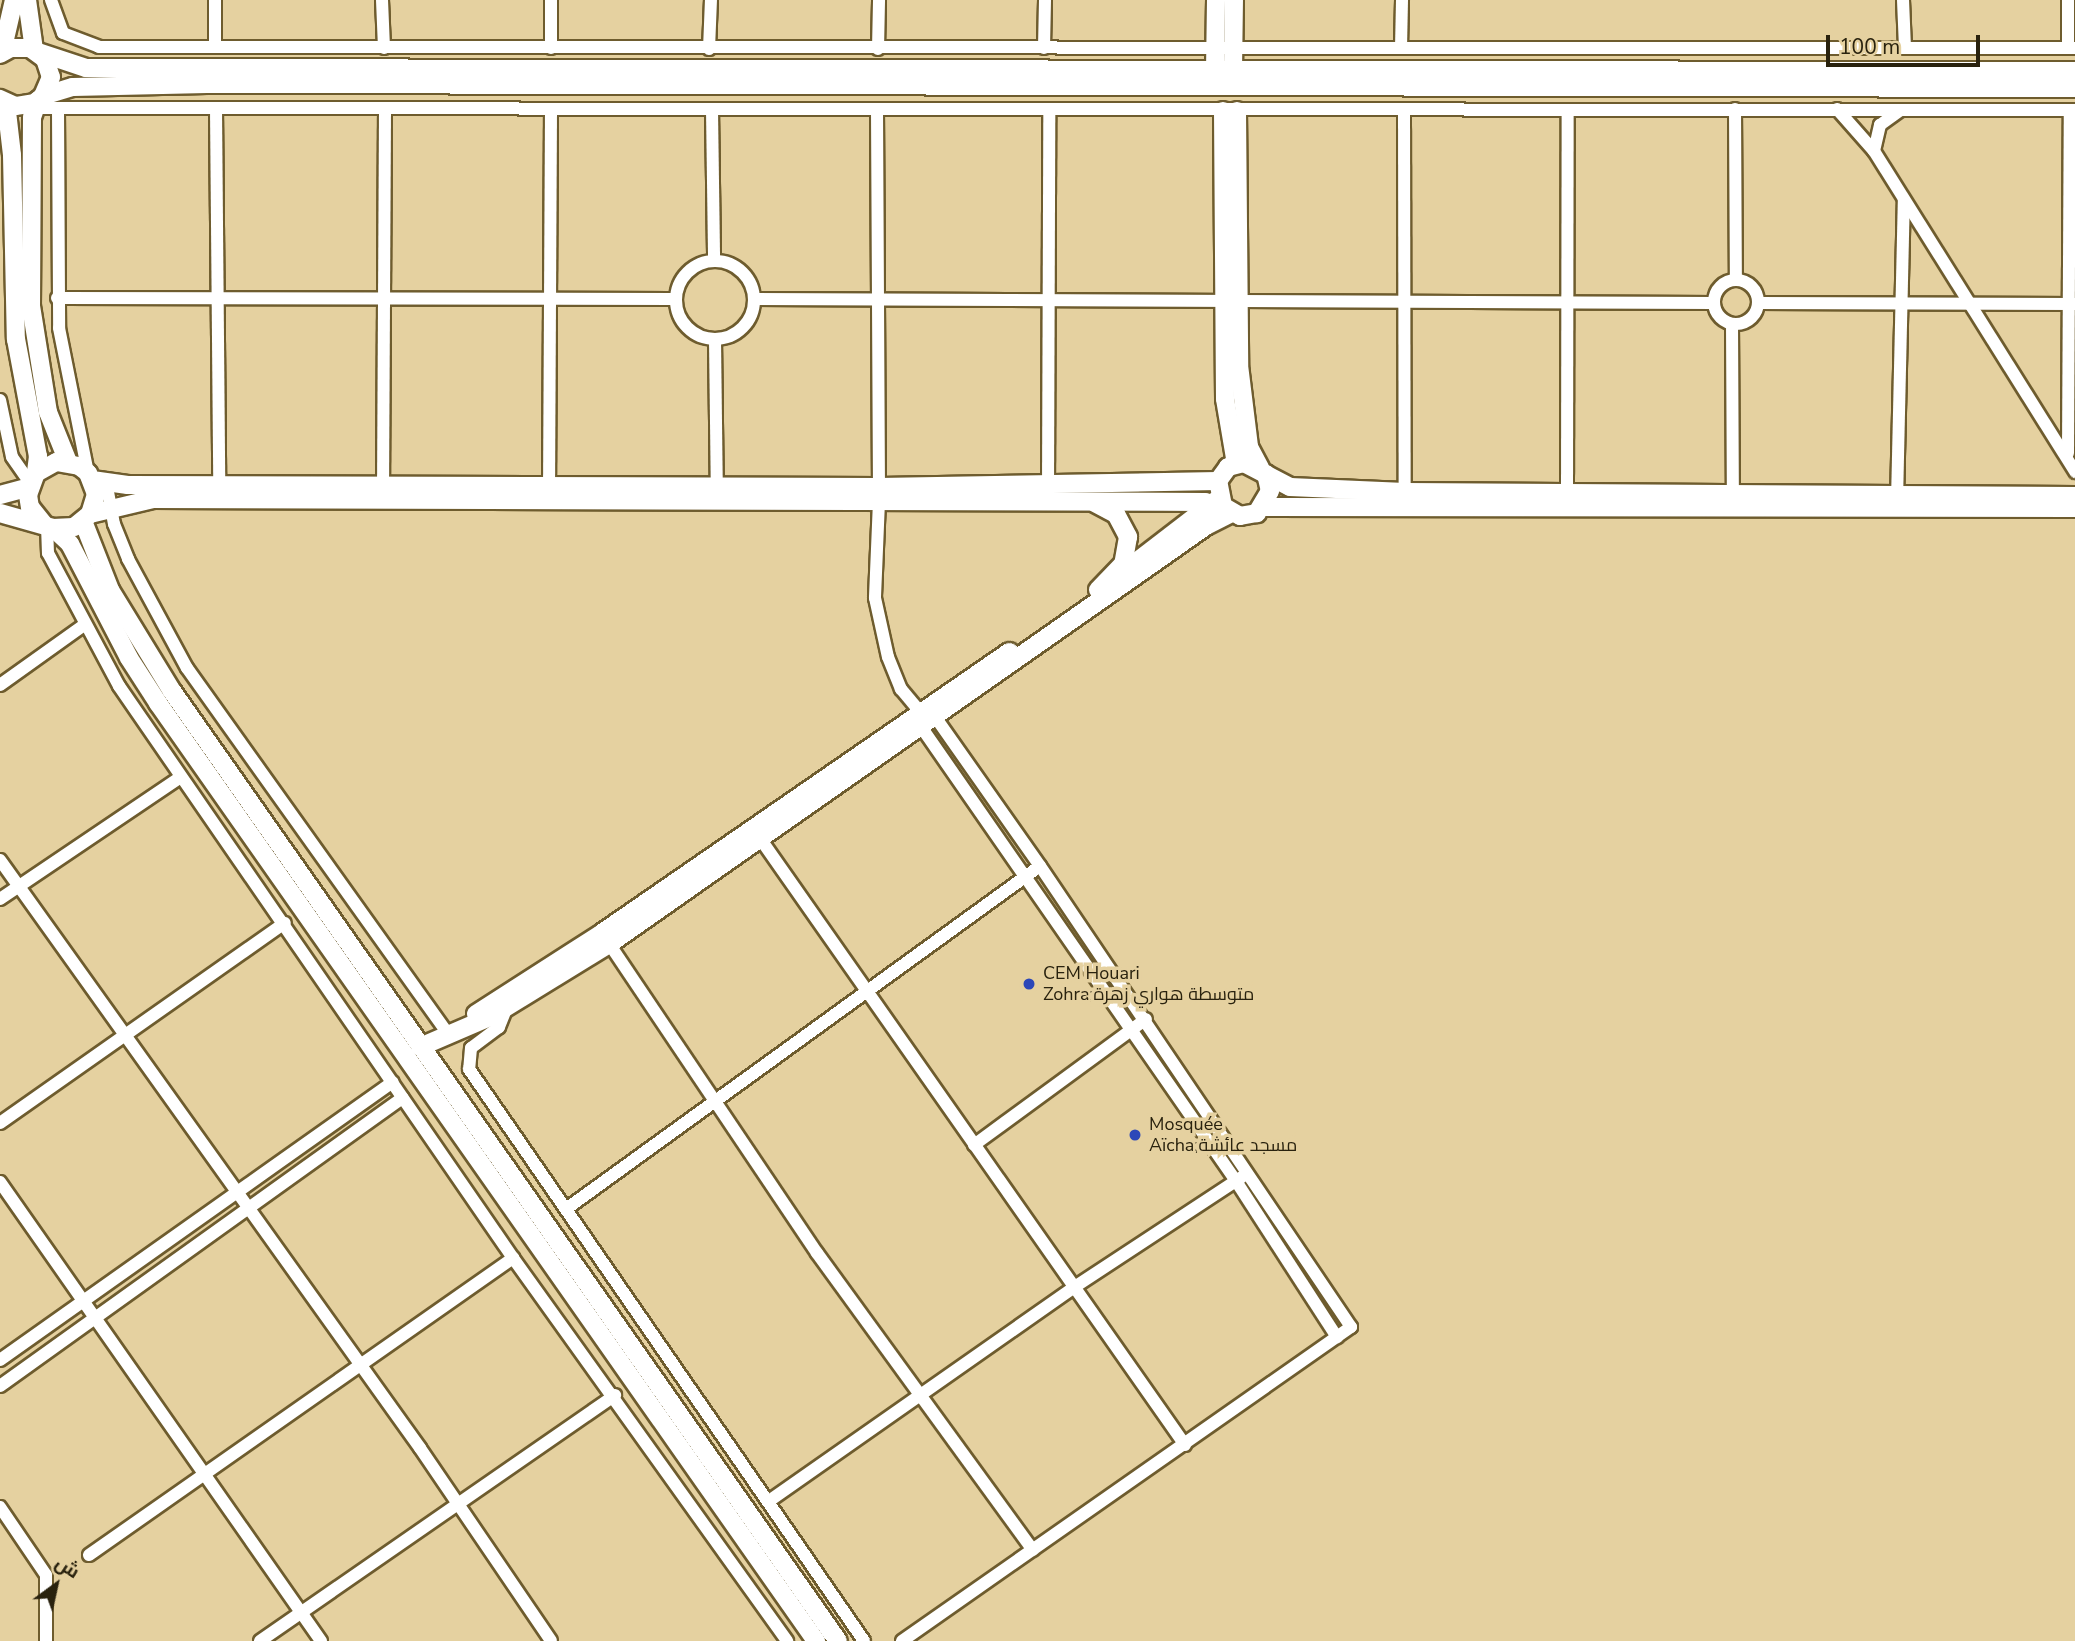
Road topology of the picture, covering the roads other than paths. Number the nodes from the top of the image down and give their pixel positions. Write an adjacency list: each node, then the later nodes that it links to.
1 (14, 0): 27 (street)
2 (27, 0): 26 (street)
3 (51, 0): 15 (street)
4 (215, 0): 15 (street)
5 (382, 0): 16 (street)
6 (551, 0): 17 (street)
7 (711, 0): 24 (street)
8 (880, 0): 18 (street)
9 (1045, 0): 19 (street)
10 (1216, 0): 20 (street)
11 (1234, 0): 25 (street)
12 (1402, 0): 21 (street)
13 (1903, 0): 22 (street)
14 (2068, 0): 23 (street)
15 (215, 47): 16 (street)
16 (384, 48): 17 (street)
17 (551, 48): 24 (street)
18 (878, 48): 19 (street); 24 (street)
19 (1044, 48): 20 (street)
20 (1215, 48): 25 (street); 28 (street)
21 (1401, 48): 22 (street); 25 (street)
22 (1905, 48): 23 (street)
23 (2071, 48)
24 (709, 49)
25 (1234, 49): 29 (street)
26 (36, 51): 27 (street); 28 (street); 34 (street)
27 (1, 53)
28 (1215, 70): 29 (street); 31 (street)
29 (1233, 70): 30 (street); 31 (street)
30 (2075, 71)
31 (1222, 87): 32 (street); 34 (street)
32 (2075, 88)
33 (2, 102): 34 (street); 78 (street)
34 (35, 103): 40 (street); 73 (street)
35 (216, 109): 36 (street); 40 (street); 58 (street)
36 (385, 109): 37 (street); 54 (street)
37 (551, 109): 41 (street); 55 (street)
38 (1836, 109): 39 (street); 45 (street); 49 (street)
39 (1901, 109): 46 (street); 49 (street)
40 (58, 110): 53 (street)
41 (712, 110): 42 (street); 51 (street)
42 (877, 110): 47 (street); 59 (street)
43 (1404, 110): 44 (street); 48 (street); 62 (street)
44 (1568, 110): 45 (street); 63 (street)
45 (1735, 110): 52 (street)
46 (2072, 110): 68 (street)
47 (1049, 111): 48 (street); 60 (street)
48 (1230, 111): 61 (street)
49 (1874, 151): 50 (street)
50 (1904, 199): 66 (street); 67 (street)
51 (714, 261): 56 (street); 57 (street)
52 (1736, 280): 64 (street); 65 (street)
53 (57, 298): 58 (street); 77 (street)
54 (384, 298): 55 (street); 58 (street); 81 (street)
55 (549, 299): 56 (street); 82 (street)
56 (675, 299): 70 (street)
57 (755, 299): 59 (street); 70 (street)
58 (217, 300): 79 (street)
59 (880, 300): 60 (street); 85 (street)
60 (1046, 301): 61 (street); 86 (street)
61 (1230, 303): 62 (street); 74 (street); 75 (street)
62 (1404, 303): 63 (street); 80 (street)
63 (1571, 303): 64 (street); 83 (street)
64 (1714, 303): 69 (street)
65 (1758, 303): 66 (street); 69 (street)
66 (1902, 303): 67 (street); 91 (street)
67 (1972, 304): 68 (street); 72 (street)
68 (2071, 304): 72 (street)
69 (1732, 324): 87 (street)
70 (715, 340): 84 (street)
71 (0, 400): 78 (street)
72 (2068, 455): 76 (street)
73 (68, 462): 77 (street); 78 (street)
74 (1236, 464): 75 (street); 90 (street)
75 (1263, 471): 80 (street); 94 (street)
76 (2075, 472)
77 (95, 478): 79 (street); 93 (street); 97 (street)
78 (32, 481): 88 (street); 98 (street)
79 (219, 485): 81 (street)
80 (1405, 492): 83 (street)
81 (383, 493): 82 (street); 93 (street)
82 (549, 493): 84 (street)
83 (1567, 493): 87 (street)
84 (717, 494): 85 (street)
85 (879, 494): 86 (street); 102 (street)
86 (1048, 494): 90 (street); 92 (street)
87 (1733, 494): 91 (street)
88 (0, 495)
89 (2075, 496): 91 (street)
90 (1221, 500): 92 (street); 94 (street); 99 (street); 102 (street)
91 (1897, 501): 94 (street); 95 (street)
92 (1088, 502): 99 (street)
93 (110, 506): 97 (street); 116 (street)
94 (1264, 507)
95 (2075, 508)
96 (0, 513): 98 (street)
97 (87, 517): 98 (street); 118 (street)
98 (48, 525): 100 (street); 153 (street)
99 (1098, 590): 102 (street)
100 (84, 625): 101 (street); 103 (street)
101 (0, 685)
102 (926, 720): 104 (street); 106 (street); 107 (street)
103 (181, 778): 108 (street); 110 (street)
104 (757, 834): 111 (street); 112 (street)
105 (0, 860): 108 (street)
106 (1040, 866): 107 (street); 114 (street)
107 (1023, 878): 112 (street); 115 (street)
108 (18, 887): 109 (street); 117 (street)
109 (0, 899)
110 (285, 923): 117 (street); 119 (street)
111 (605, 939): 113 (street); 116 (street); 121 (street)
112 (867, 990): 121 (street); 123 (street)
113 (507, 1007): 116 (street); 129 (street)
114 (1146, 1019): 115 (street); 124 (street)
115 (1131, 1032): 123 (street); 125 (street)
116 (448, 1034): 118 (street)
117 (126, 1035): 122 (street); 127 (street)
118 (420, 1047): 154 (street)
119 (392, 1082): 120 (street); 127 (street)
120 (403, 1098): 128 (street); 130 (street)
121 (715, 1100): 129 (street); 139 (street)
122 (0, 1123)
123 (974, 1145): 131 (street)
124 (1248, 1171): 125 (street); 134 (street)
125 (1236, 1181): 131 (street); 134 (street)
126 (0, 1182): 132 (street)
127 (237, 1193): 128 (street); 132 (street)
128 (248, 1209): 133 (street); 136 (street)
129 (566, 1209): 142 (street)
130 (513, 1258): 136 (street); 138 (street)
131 (1073, 1288): 139 (street); 140 (street)
132 (84, 1301): 133 (street); 135 (street)
133 (96, 1318): 137 (street); 141 (street)
134 (1337, 1337): 140 (street)
135 (0, 1360)
136 (360, 1365): 141 (street); 143 (street)
137 (0, 1386)
138 (615, 1395): 143 (street); 152 (street)
139 (919, 1395): 142 (street); 145 (street)
140 (1185, 1445): 145 (street)
141 (205, 1473): 146 (street); 147 (street)
142 (769, 1501): 155 (street)
143 (457, 1503): 147 (street); 151 (street)
144 (0, 1507): 148 (street)
145 (1033, 1550): 156 (street)
146 (89, 1555)
147 (302, 1611): 149 (street); 150 (street)
148 (46, 1641)
149 (260, 1641)
150 (321, 1641)
151 (551, 1641)
152 (787, 1641)
153 (816, 1641)
154 (838, 1641)
155 (864, 1641)
156 (902, 1641)

